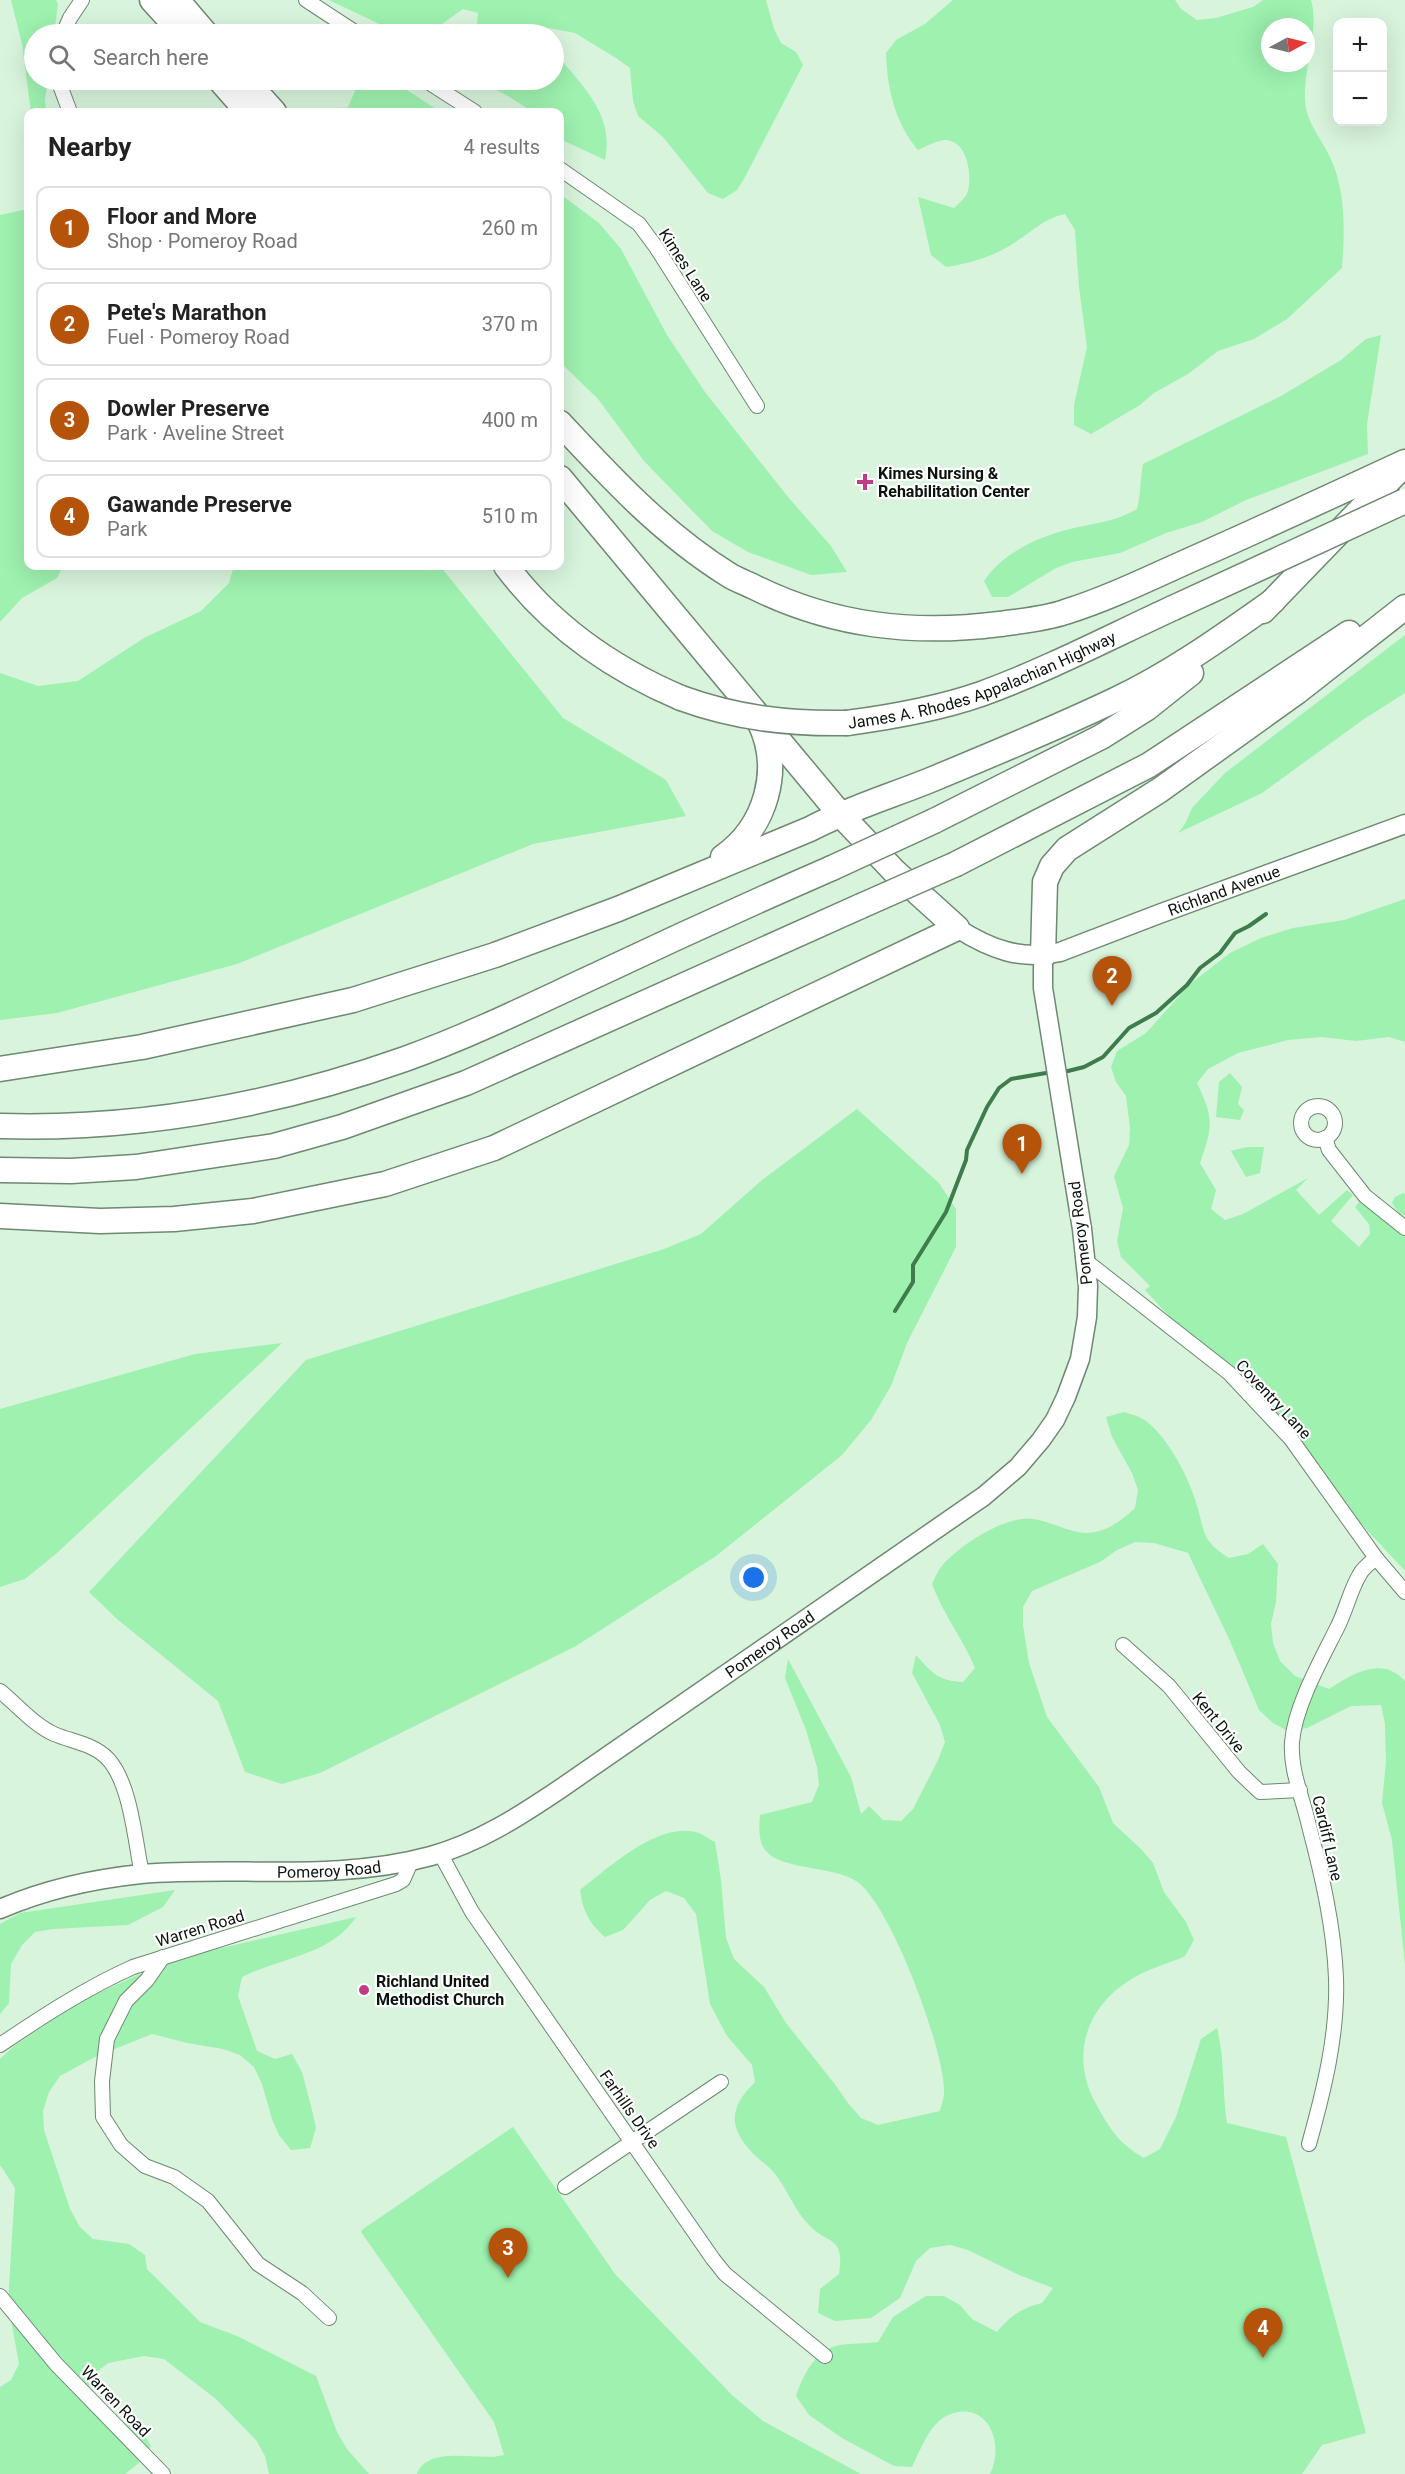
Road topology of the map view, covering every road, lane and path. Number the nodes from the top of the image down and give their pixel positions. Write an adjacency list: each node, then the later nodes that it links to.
1 (82, 0): 5 (street)
2 (152, 0): 6 (highway)
3 (177, 0): 7 (highway)
4 (306, 0): 8 (street)
5 (67, 24)
6 (178, 24)
7 (185, 24)
8 (343, 24)
9 (62, 90): 14 (street)
10 (214, 90): 15 (highway)
11 (229, 90): 16 (highway)
12 (254, 90): 17 (highway)
13 (441, 90): 18 (street)
14 (68, 108)
15 (226, 108)
16 (244, 108)
17 (270, 108)
18 (469, 108)
19 (564, 172): 20 (street, Kimes Lane)
20 (757, 406)
21 (564, 427): 22 (highway)
22 (1405, 463): 27 (highway)
23 (564, 484): 29 (highway)
24 (1405, 501): 25 (highway, James A. Rhodes Appalachian Highway, bridge)
25 (510, 570)
26 (1405, 596): 38 (highway, bridge)
27 (1273, 601): 30 (highway); 36 (highway, bridge)
28 (1405, 608): 34 (highway)
29 (752, 708): 30 (highway); 32 (highway)
30 (840, 814): 32 (highway); 33 (highway)
31 (1405, 824): 34 (street, Richland Avenue)
32 (702, 873): 35 (highway)
33 (957, 928): 34 (street); 39 (highway)
34 (1042, 956): 41 (street, Pomeroy Road)
35 (0, 1069)
36 (0, 1126)
37 (1325, 1138): 40 (street)
38 (0, 1170)
39 (0, 1216)
40 (1405, 1228)
41 (1086, 1261): 42 (street, Coventry Lane); 47 (street, Pomeroy Road)
42 (1376, 1558): 43 (street, Coventry Lane); 46 (street, Cardiff Lane)
43 (1405, 1592)
44 (1123, 1645): 46 (street, Kent Drive)
45 (0, 1691): 49 (street)
46 (1300, 1790): 55 (street, Cardiff Lane)
47 (440, 1853): 48 (street, Pomeroy Road); 54 (street, Farhills Drive)
48 (412, 1860): 49 (street, Pomeroy Road); 51 (street, Warren Road)
49 (142, 1874): 50 (street, Pomeroy Road)
50 (0, 1909)
51 (163, 1957): 52 (street, Warren Road); 58 (street)
52 (0, 2045)
53 (721, 2082): 54 (street)
54 (633, 2143): 56 (street); 59 (street, Farhills Drive)
55 (1309, 2144)
56 (566, 2187)
57 (0, 2296): 60 (street, Warren Road)
58 (329, 2319)
59 (825, 2356)
60 (163, 2474)

